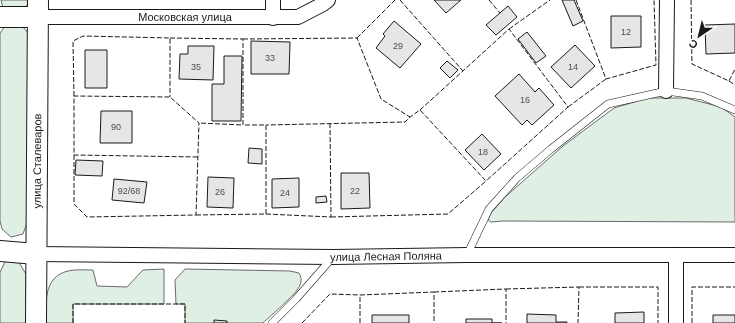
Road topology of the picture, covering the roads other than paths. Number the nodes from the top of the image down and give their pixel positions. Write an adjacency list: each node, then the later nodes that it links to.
1 (273, 0): 6 (street)
2 (328, 0): 6 (street, Московская улица)
3 (667, 0): 7 (street)
4 (38, 9): 5 (main road); 6 (street, Московская улица); 10 (main road, улица Сталеваров)
5 (0, 17)
6 (273, 18)
7 (666, 91): 8 (lane); 11 (lane)
8 (735, 110)
9 (0, 251): 10 (main road)
10 (36, 254): 14 (street, улица Лесная Поляна); 15 (main road, улица Сталеваров)
11 (467, 255): 12 (street, улица Лесная Поляна); 14 (street, улица Лесная Поляна)
12 (676, 255): 13 (street, улица Лесная Поляна); 17 (street)
13 (735, 255)
14 (333, 257): 16 (lane)
15 (36, 323)
16 (272, 323)
17 (676, 323)

